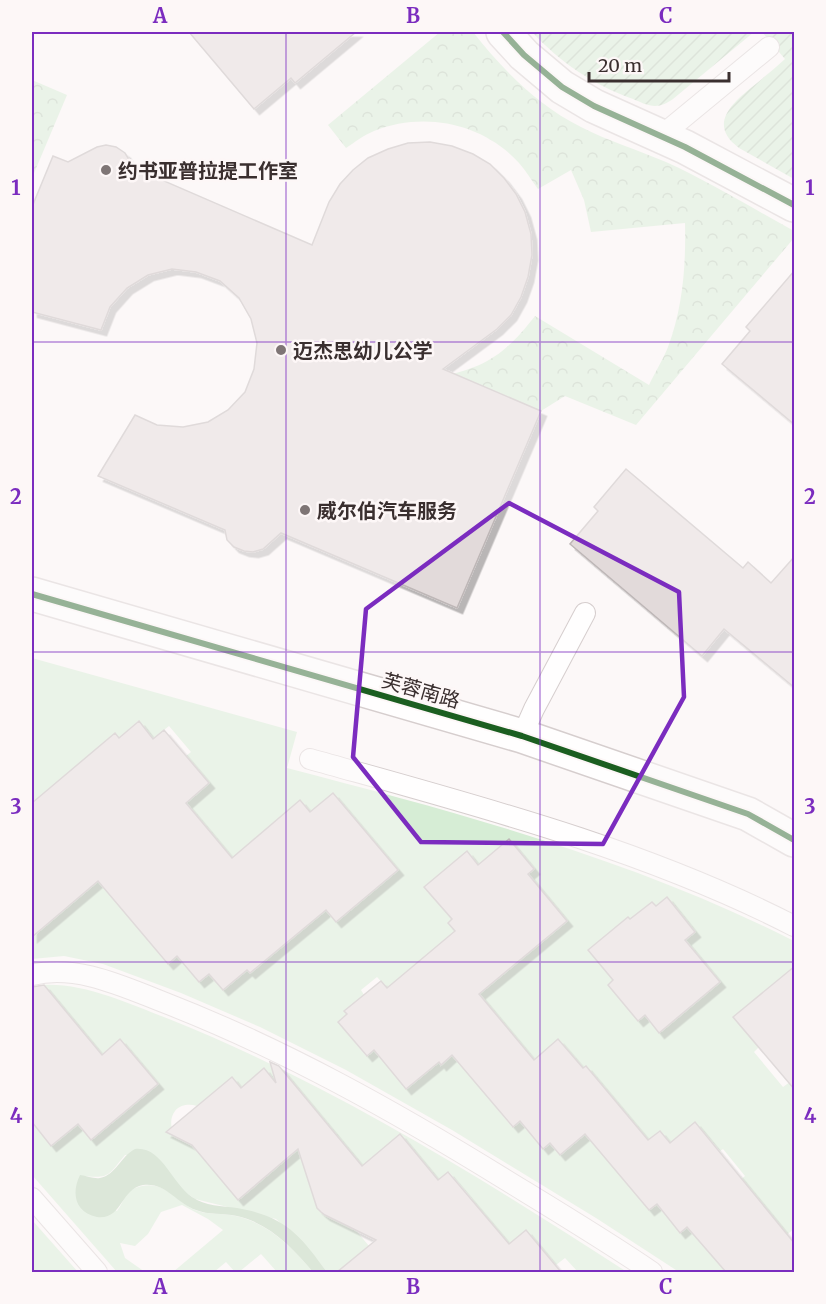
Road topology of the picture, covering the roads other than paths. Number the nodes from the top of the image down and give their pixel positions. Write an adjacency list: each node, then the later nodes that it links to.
1 (503, 32): 3 (street)
2 (769, 47): 3 (lane)
3 (661, 136): 4 (street)
4 (795, 205)
5 (32, 594): 7 (street, 芙蓉南路)
6 (585, 613): 7 (lane)
7 (522, 736): 9 (street, 芙蓉南路)
8 (310, 759): 10 (lane)
9 (795, 840)
10 (795, 926)
11 (32, 975): 14 (lane)
12 (32, 1198): 13 (lane)
13 (97, 1272)
14 (652, 1272)

